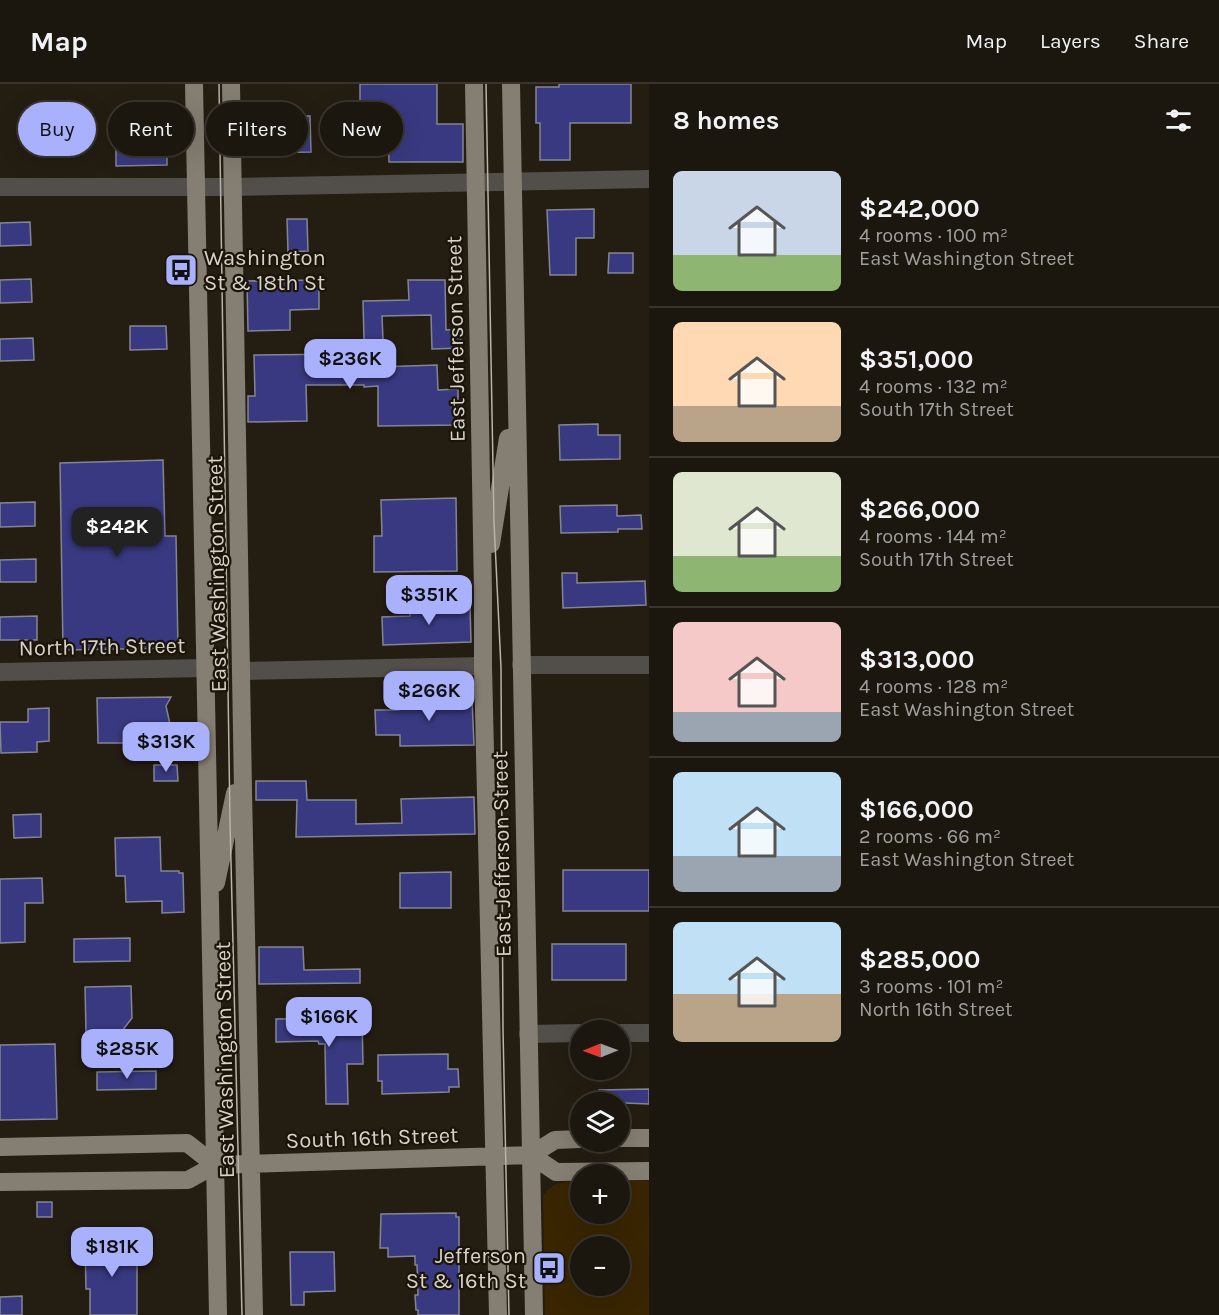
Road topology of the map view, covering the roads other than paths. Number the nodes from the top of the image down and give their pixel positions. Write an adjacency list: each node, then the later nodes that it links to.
1 (194, 84): 9 (main road, East Washington Street)
2 (231, 84): 10 (main road, East Washington Street)
3 (474, 84): 7 (main road, East Jefferson Street)
4 (511, 84): 6 (main road, East Jefferson Street)
5 (649, 179): 6 (street)
6 (513, 181): 7 (street); 11 (main road, East Jefferson Street)
7 (476, 182): 10 (street); 12 (main road, East Jefferson Street)
8 (0, 187): 9 (street)
9 (196, 187): 10 (street); 16 (main road, East Washington Street)
10 (233, 187): 17 (main road, East Washington Street)
11 (516, 392): 12 (main road, East Jefferson Street); 13 (main road, East Jefferson Street)
12 (483, 593): 15 (main road, East Jefferson Street)
13 (521, 665): 14 (street); 23 (main road, East Jefferson Street)
14 (649, 665)
15 (483, 666): 17 (street); 30 (main road, East Jefferson Street)
16 (205, 668): 18 (street, North 17th Street); 20 (main road, East Washington Street)
17 (242, 671): 19 (main road, East Washington Street)
18 (0, 672)
19 (243, 747): 20 (main road); 32 (main road, East Washington Street)
20 (210, 914): 31 (main road, East Washington Street)
21 (630, 1033): 22 (street)
22 (649, 1033)
23 (528, 1034): 24 (street); 29 (main road, East Jefferson Street)
24 (570, 1034)
25 (630, 1138): 26 (main road)
26 (649, 1138)
27 (570, 1139): 29 (main road, South 16th Street)
28 (0, 1147): 31 (main road)
29 (531, 1155): 30 (main road, South 16th Street); 33 (main road); 38 (main road, East Jefferson Street)
30 (494, 1157): 32 (main road, South 16th Street); 37 (main road, East Jefferson Street)
31 (215, 1164): 32 (main road, South 16th Street); 34 (main road); 35 (main road, East Washington Street)
32 (250, 1164): 36 (main road, East Washington Street)
33 (649, 1171)
34 (0, 1182)
35 (218, 1315)
36 (254, 1315)
37 (498, 1315)
38 (534, 1315)

